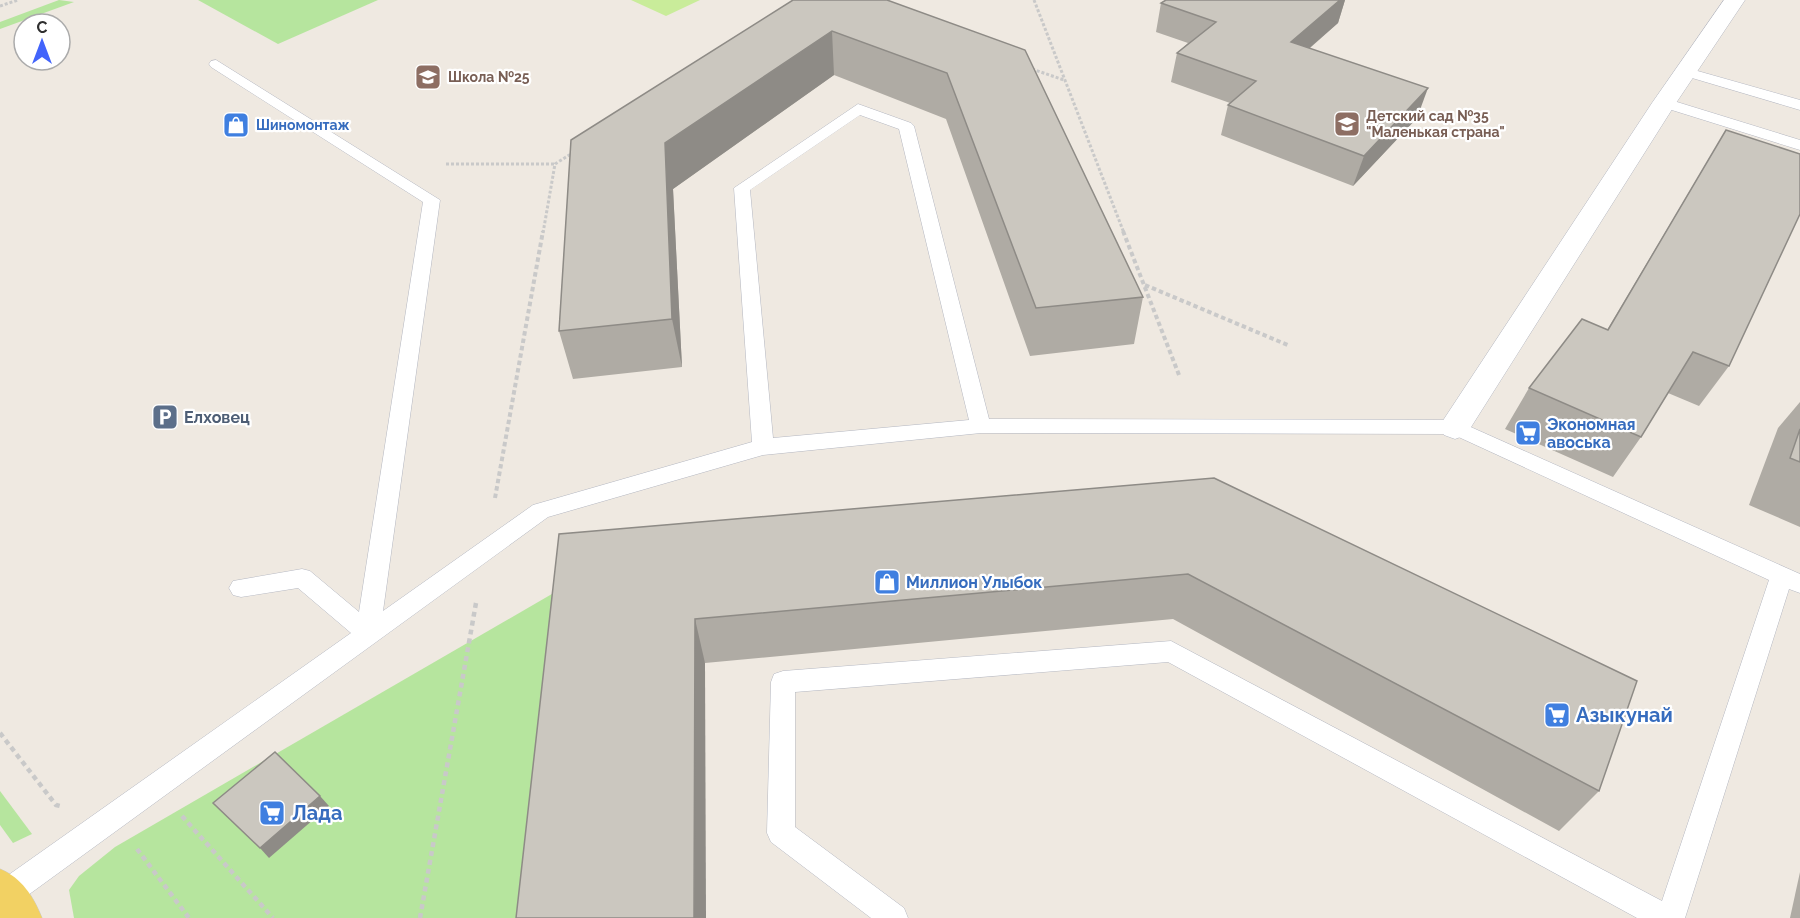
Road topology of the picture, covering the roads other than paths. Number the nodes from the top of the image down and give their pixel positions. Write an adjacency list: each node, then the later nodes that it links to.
1 (1735, 0): 3 (street)
2 (216, 64): 12 (lane)
3 (1687, 72): 4 (street); 5 (lane)
4 (1664, 104): 6 (lane); 8 (street)
5 (1800, 105)
6 (1800, 145)
7 (981, 426): 8 (lane); 9 (lane); 9 (lane)
8 (1455, 427): 10 (lane)
9 (763, 447): 12 (lane)
10 (1791, 580): 16 (lane)
11 (241, 588): 12 (lane)
12 (368, 633): 13 (lane)
13 (8, 901)
14 (894, 918): 15 (lane)
15 (1666, 918)
16 (1671, 918)

